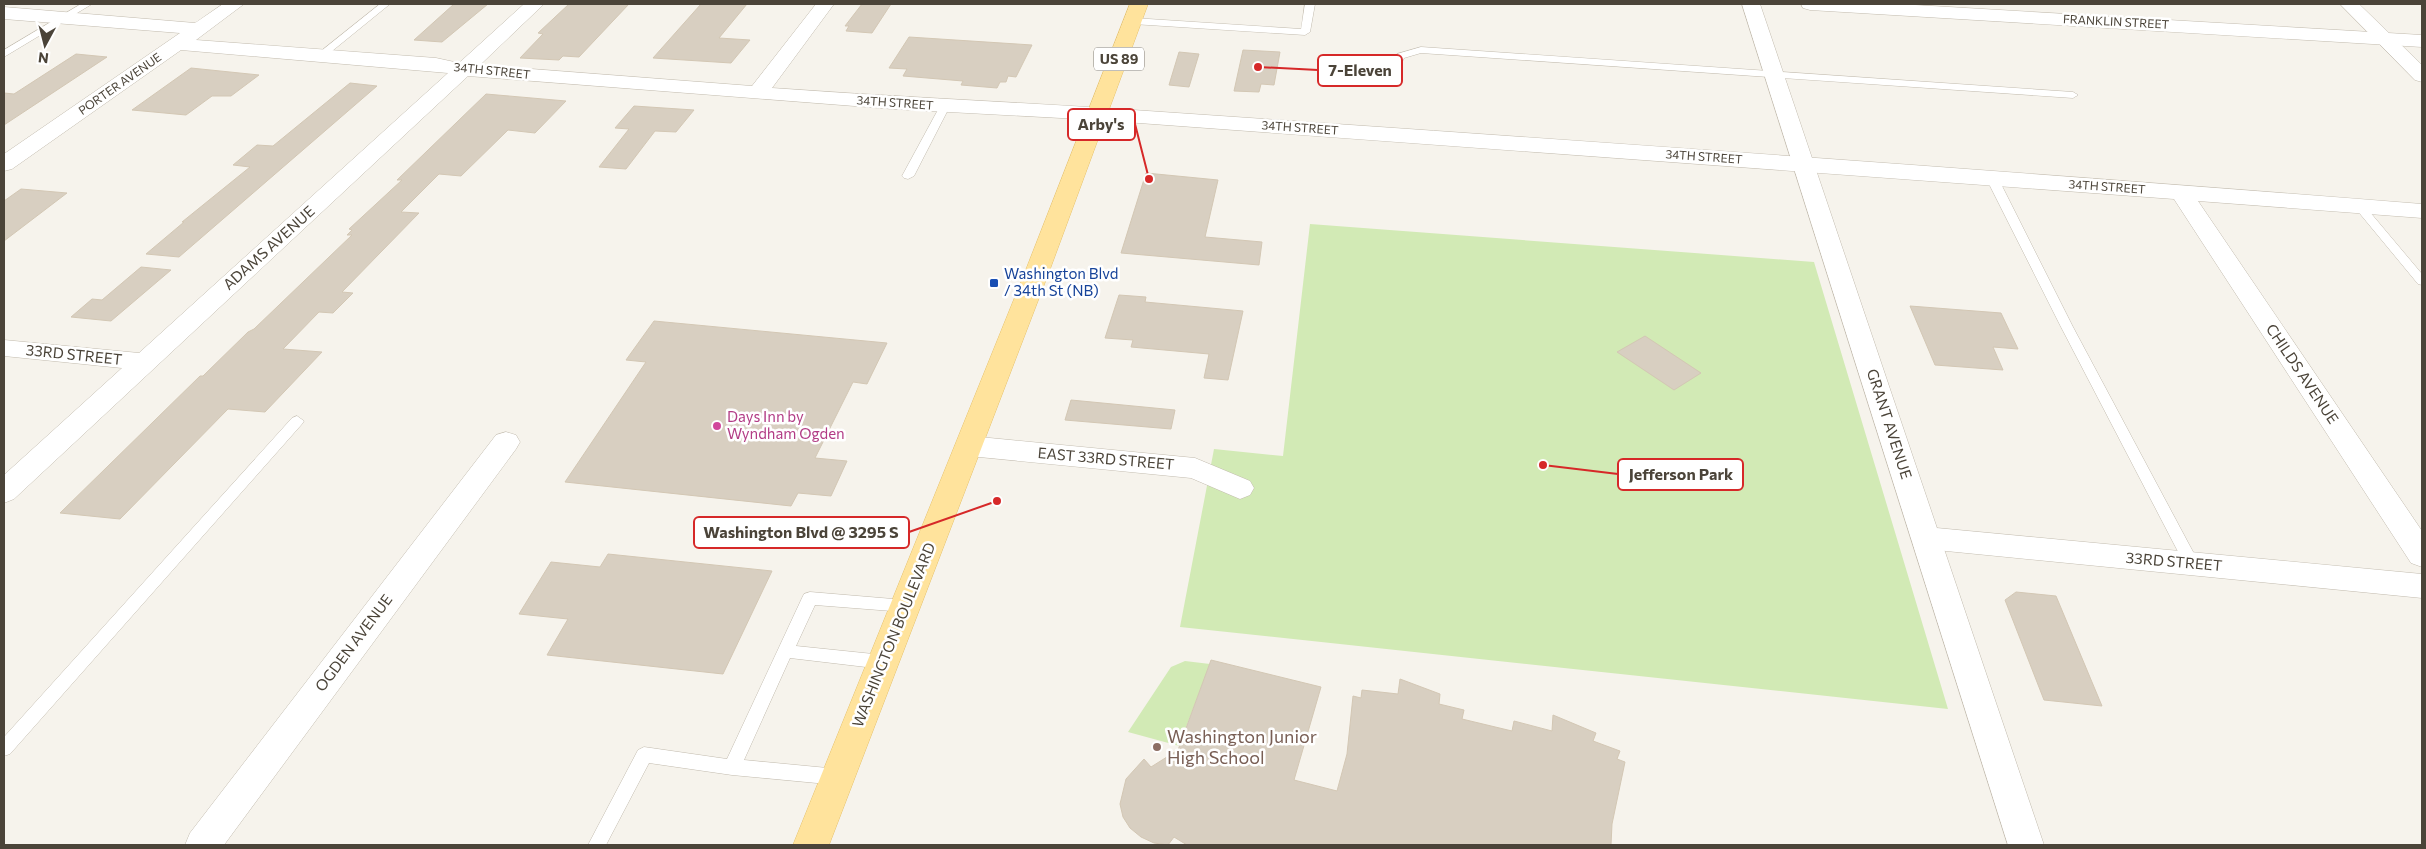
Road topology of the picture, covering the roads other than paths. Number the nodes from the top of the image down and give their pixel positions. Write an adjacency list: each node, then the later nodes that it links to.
1 (87, 4): 12 (lane)
2 (235, 4): 13 (street, PORTER AVENUE)
3 (385, 4): 18 (lane)
4 (535, 4): 20 (street, ADAMS AVENUE)
5 (825, 4): 23 (street)
6 (1310, 4): 10 (lane)
7 (1751, 4): 21 (street, GRANT AVENUE)
8 (1810, 4): 14 (street, FRANKLIN STREET)
9 (2349, 4): 14 (street)
10 (1136, 12): 26 (main road, WASHINGTON BOULEVARD / US 89)
11 (4, 13): 12 (street)
12 (63, 19): 13 (street); 17 (lane)
13 (199, 29): 16 (street, PORTER AVENUE)
14 (2384, 38): 15 (street, FRANKLIN STREET); 22 (street)
15 (2422, 41)
16 (177, 44): 18 (street, 34TH STREET); 27 (street, PORTER AVENUE)
17 (4, 54)
18 (323, 54): 20 (street, 34TH STREET)
19 (1394, 68): 21 (lane)
20 (464, 70): 23 (street, 34TH STREET); 36 (street, ADAMS AVENUE)
21 (1774, 75): 24 (lane); 28 (street, GRANT AVENUE)
22 (2422, 76)
23 (757, 93): 25 (street, 34TH STREET)
24 (2073, 95)
25 (945, 106): 26 (street, 34TH STREET); 29 (lane)
26 (1098, 114): 28 (street, 34TH STREET); 39 (main road, WASHINGTON BOULEVARD / US 89)
27 (4, 164)
28 (1804, 164): 30 (street, 34TH STREET); 42 (street, GRANT AVENUE)
29 (908, 176)
30 (1992, 178): 31 (street, 34TH STREET); 44 (lane)
31 (2181, 193): 32 (street, 34TH STREET); 43 (street, CHILDS AVENUE)
32 (2360, 207): 33 (street, 34TH STREET); 34 (lane)
33 (2422, 212)
34 (2422, 281)
35 (4, 348): 36 (street, 33RD STREET)
36 (145, 362): 41 (street, ADAMS AVENUE)
37 (297, 421): 49 (lane)
38 (506, 442): 52 (street, OGDEN AVENUE)
39 (969, 446): 40 (street, EAST 33RD STREET); 46 (main road, WASHINGTON BOULEVARD / US 89)
40 (1240, 488)
41 (4, 492)
42 (1926, 538): 44 (street, 33RD STREET); 55 (street, GRANT AVENUE)
43 (2422, 556)
44 (2191, 564): 45 (street, 33RD STREET)
45 (2422, 586)
46 (905, 606): 47 (lane); 48 (main road, WASHINGTON BOULEVARD / US 89)
47 (786, 651): 48 (lane); 50 (lane)
48 (883, 662): 51 (main road, WASHINGTON BOULEVARD / US 89)
49 (4, 749)
50 (732, 767): 51 (lane); 53 (lane)
51 (838, 777): 54 (main road, WASHINGTON BOULEVARD / US 89)
52 (203, 845)
53 (597, 845)
54 (811, 845)
55 (2026, 845)

